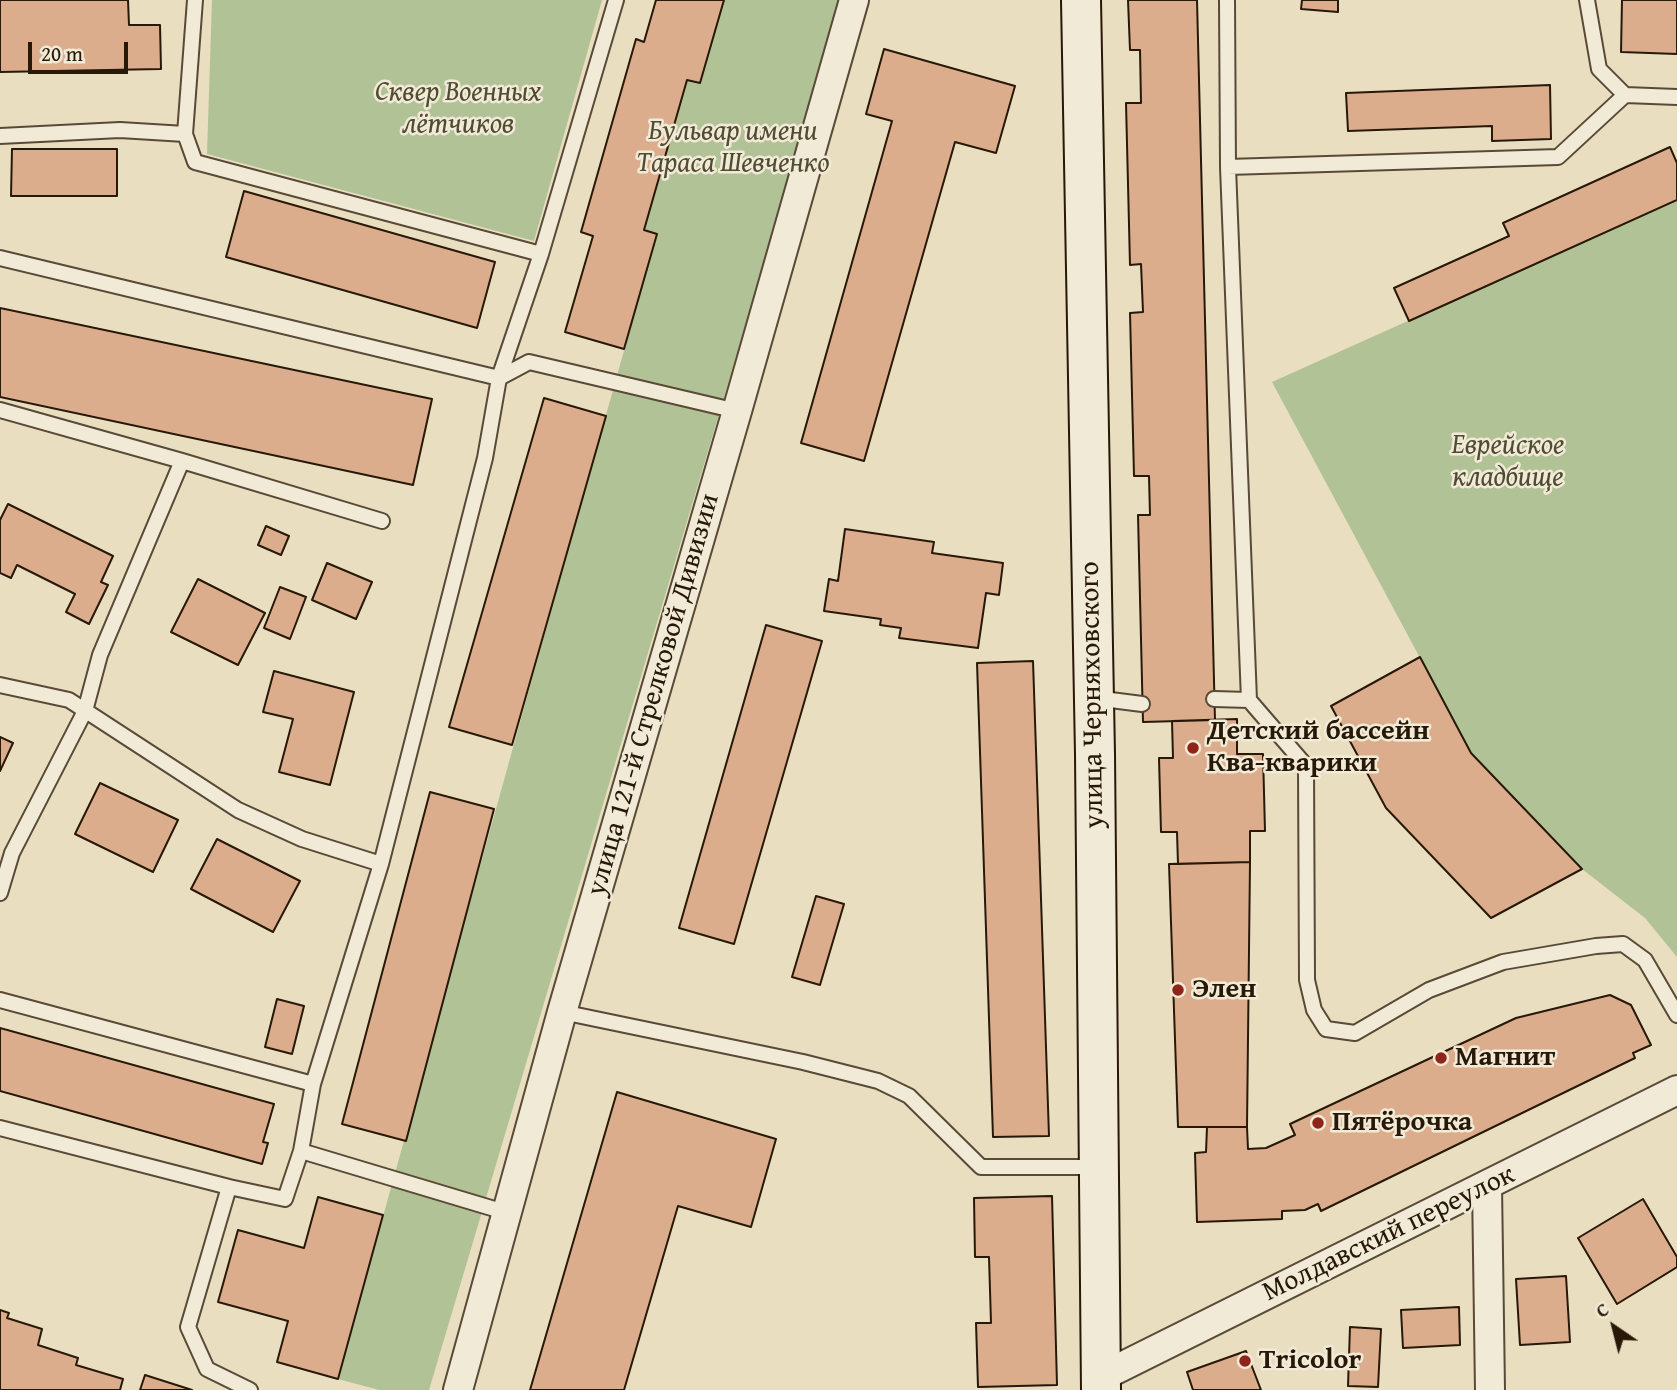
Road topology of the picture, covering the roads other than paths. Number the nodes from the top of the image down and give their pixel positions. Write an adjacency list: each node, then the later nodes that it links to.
1 (195, 0): 9 (lane)
2 (616, 0): 12 (lane)
3 (854, 0): 16 (street, улица 121-й Стрелковой Дивизии)
4 (1081, 0): 20 (street, улица Черняховского)
5 (1227, 0): 11 (lane)
6 (1587, 0): 7 (lane)
7 (1625, 95): 8 (lane); 11 (lane)
8 (1677, 97)
9 (185, 134): 10 (lane); 12 (lane)
10 (0, 136)
11 (1228, 167): 22 (lane)
12 (541, 254): 14 (lane)
13 (0, 258): 14 (lane)
14 (499, 378): 16 (lane); 25 (lane)
15 (0, 410): 17 (lane)
16 (737, 411): 28 (street, улица 121-й Стрелковой Дивизии)
17 (182, 461): 18 (lane); 24 (lane)
18 (382, 521)
19 (0, 685): 24 (lane)
20 (1093, 698): 23 (lane); 34 (street, улица Черняховского)
21 (1214, 699): 22 (lane)
22 (1249, 700): 29 (lane)
23 (1142, 704)
24 (85, 710): 25 (lane); 26 (lane)
25 (381, 864): 30 (lane)
26 (0, 893)
27 (0, 1000): 30 (lane)
28 (562, 1012): 34 (lane); 37 (street, улица 121-й Стрелковой Дивизии)
29 (1677, 1015)
30 (313, 1084): 33 (lane)
31 (1677, 1090): 35 (street, Молдавский переулок)
32 (0, 1128): 36 (lane)
33 (300, 1152): 36 (lane); 37 (lane)
34 (1099, 1167): 38 (street, улица Черняховского)
35 (1487, 1186): 38 (street, Молдавский переулок); 41 (street)
36 (229, 1187): 39 (lane)
37 (508, 1213): 40 (street, улица 121-й Стрелковой Дивизии)
38 (1101, 1384)
39 (250, 1390)
40 (458, 1390)
41 (1490, 1390)

